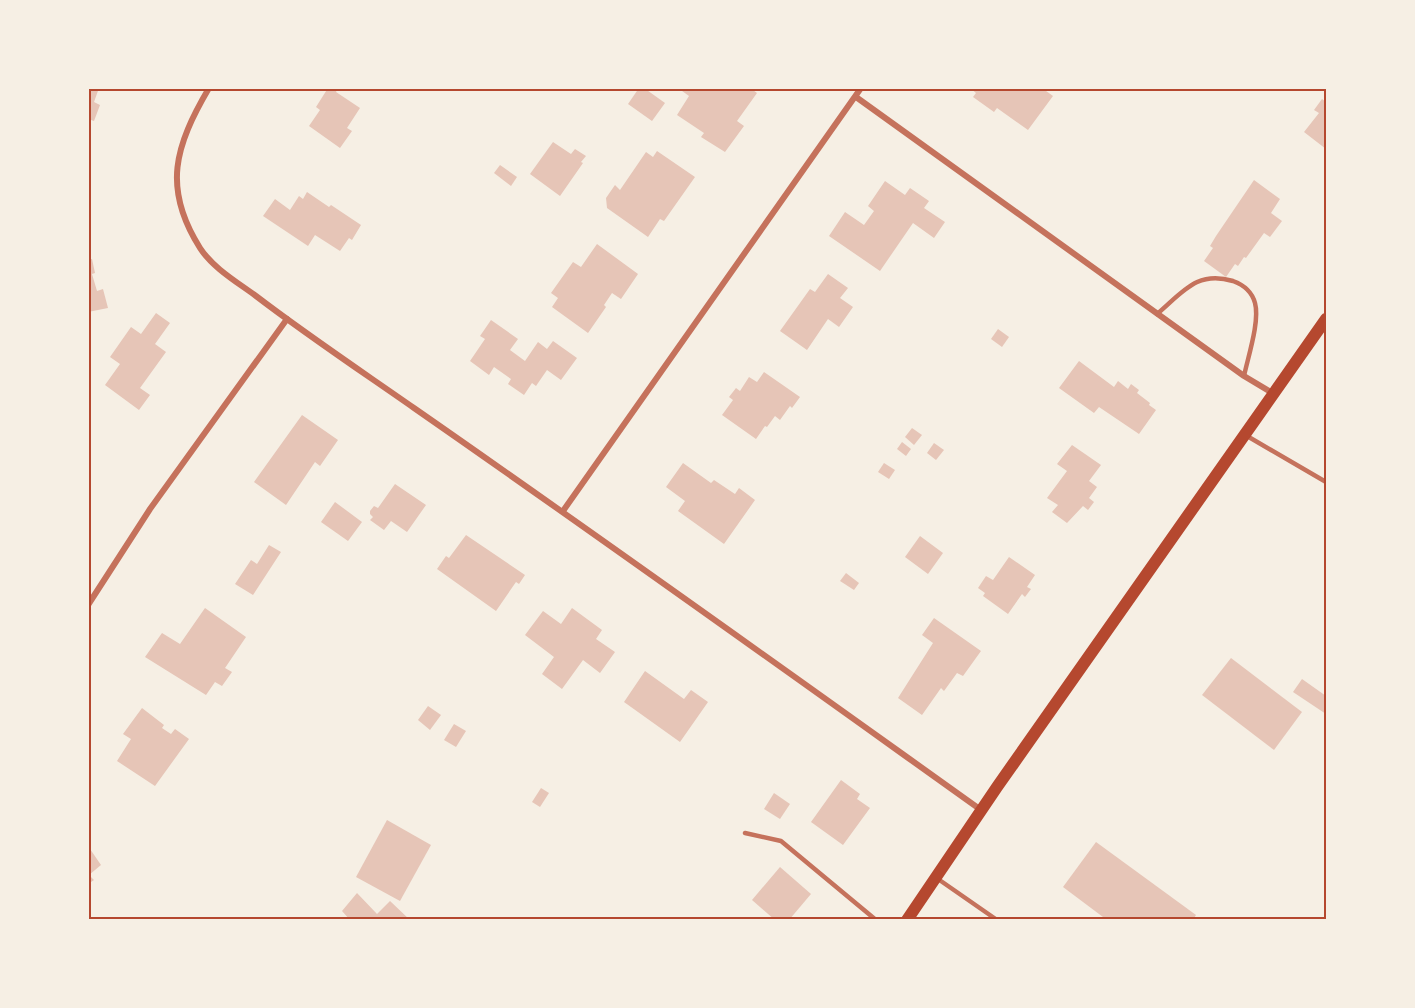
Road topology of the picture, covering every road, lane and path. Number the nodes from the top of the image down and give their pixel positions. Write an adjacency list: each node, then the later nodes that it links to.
1 (208, 88): 5 (street)
2 (861, 88): 3 (street)
3 (855, 97): 4 (street); 11 (street)
4 (1157, 314): 7 (street); 7 (lane)
5 (287, 319): 11 (street); 12 (street)
6 (1326, 319): 8 (main road)
7 (1244, 376): 8 (street)
8 (1274, 394): 9 (main road)
9 (1244, 435): 10 (lane); 13 (main road)
10 (1326, 482)
11 (563, 511): 13 (street)
12 (88, 605)
13 (982, 810): 15 (main road)
14 (745, 833): 16 (lane)
15 (936, 878): 17 (main road); 18 (lane)
16 (876, 920)
17 (907, 920)
18 (997, 920)

